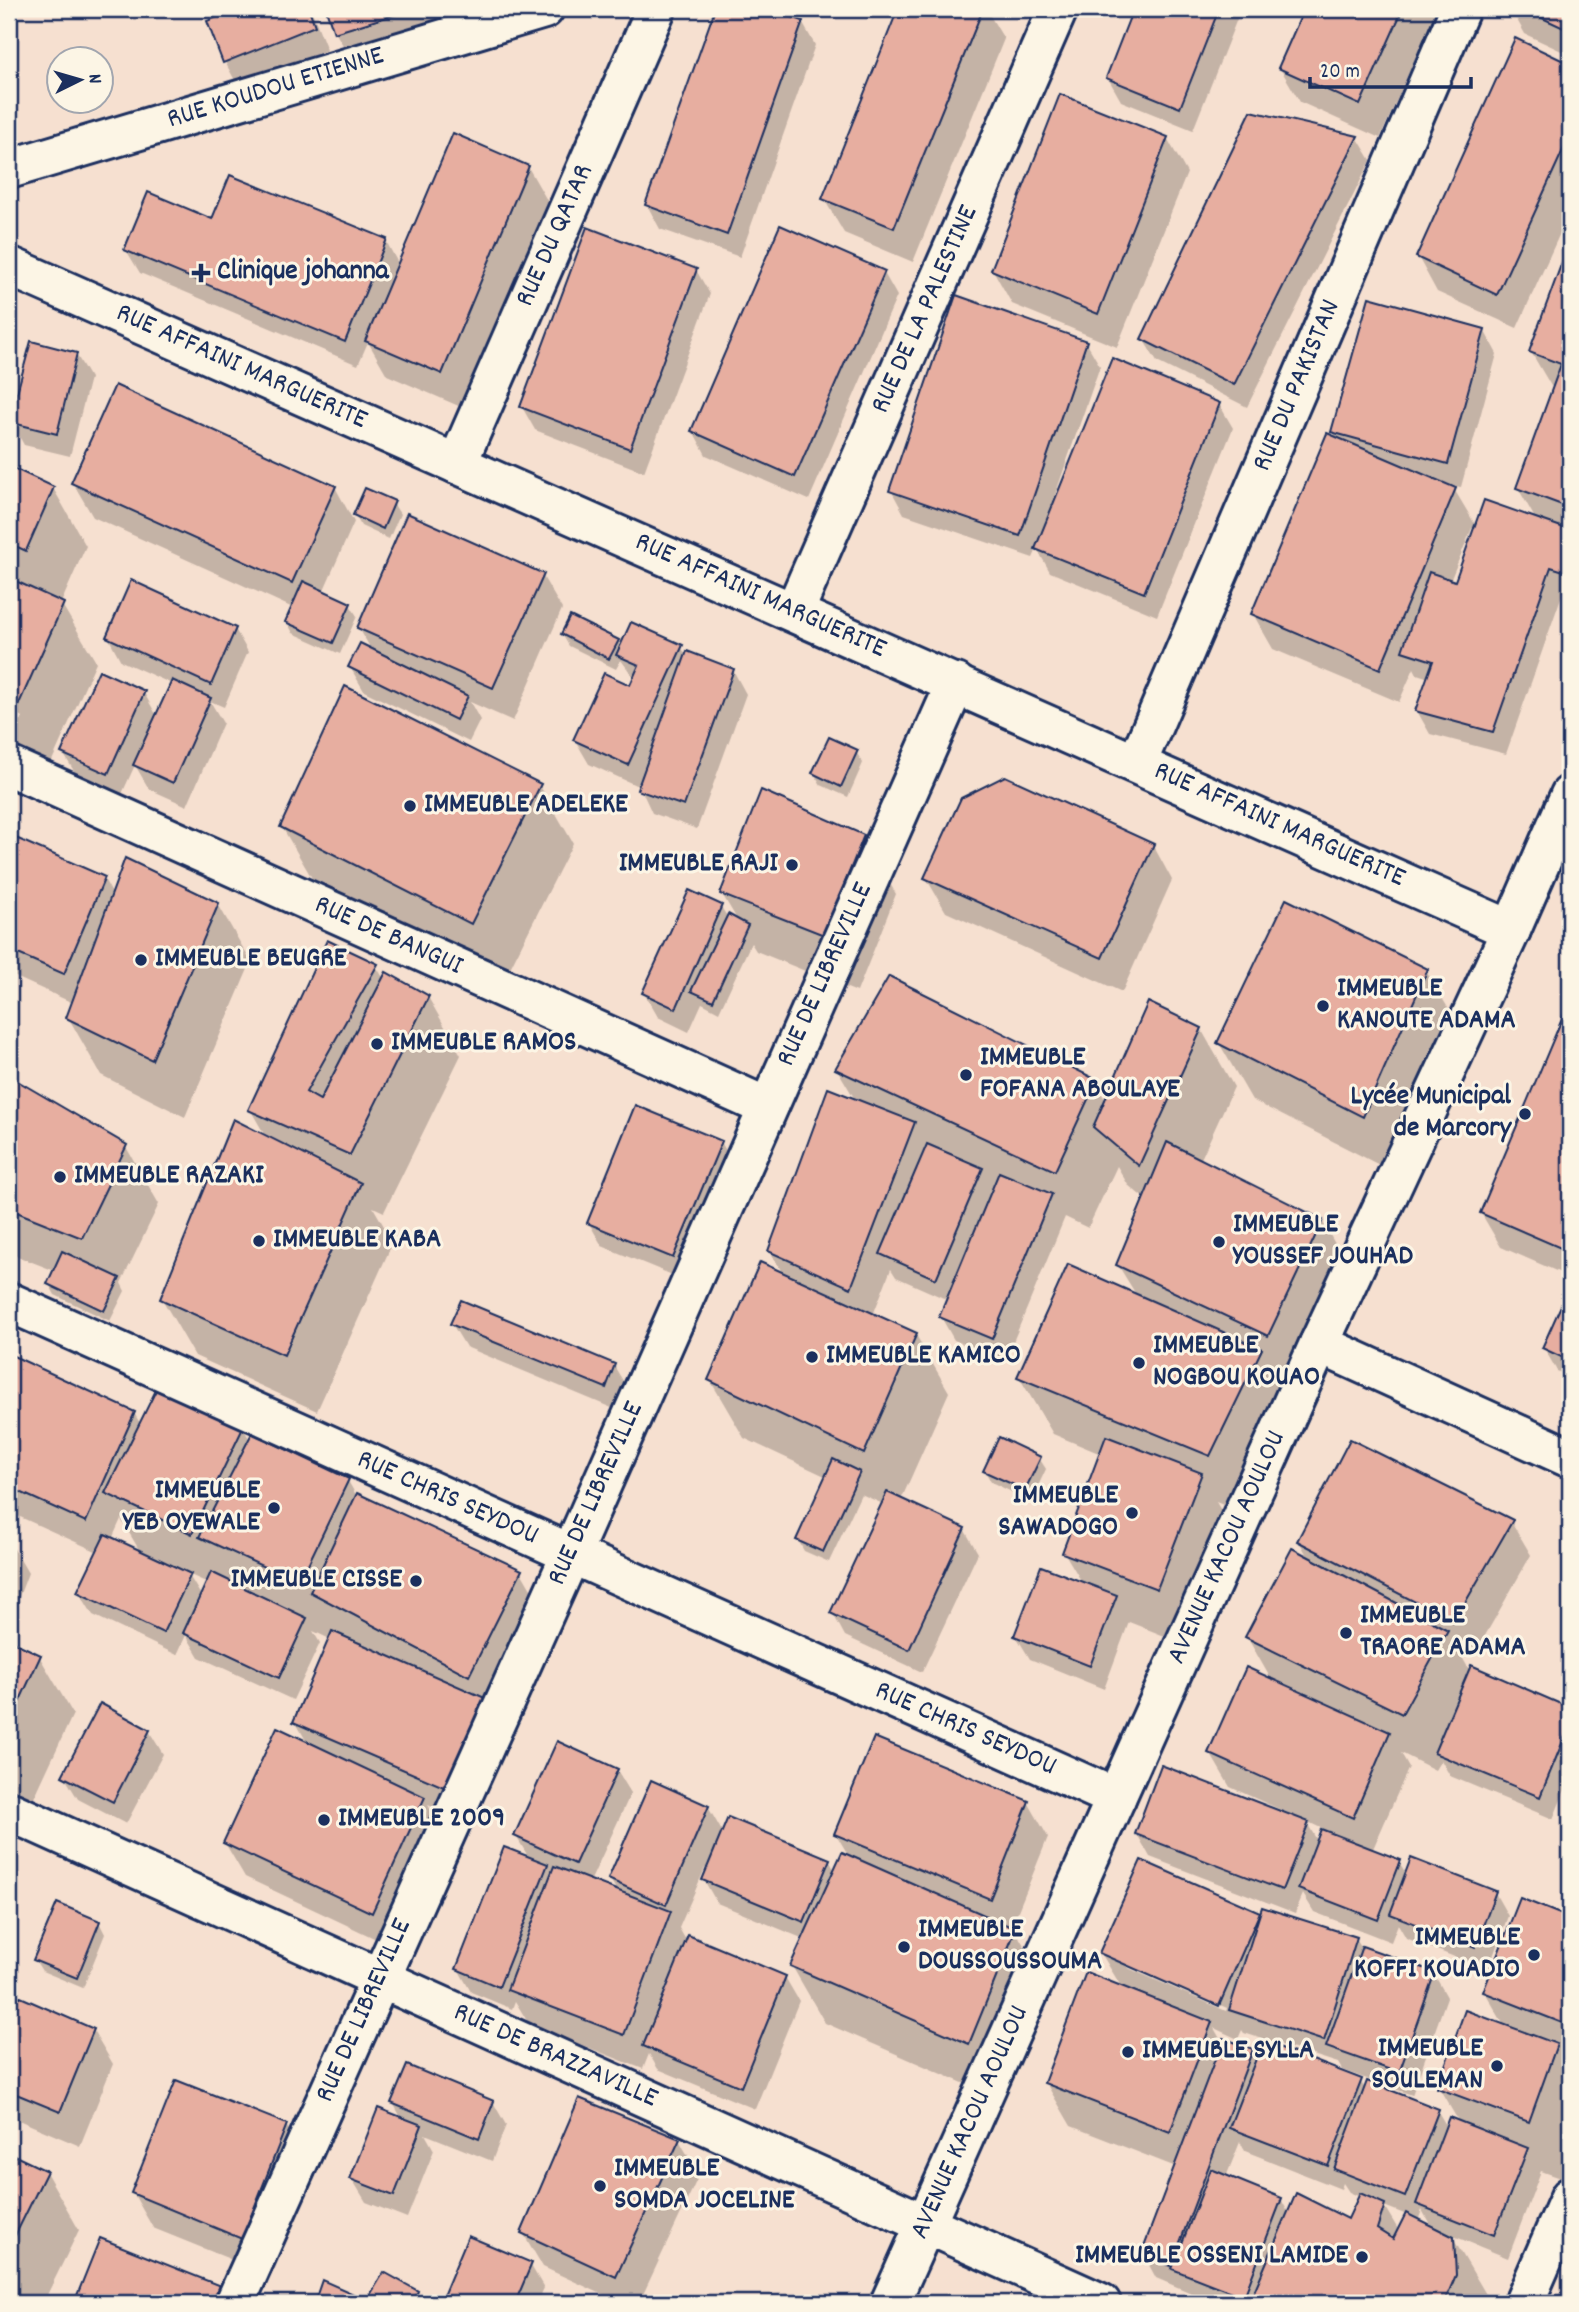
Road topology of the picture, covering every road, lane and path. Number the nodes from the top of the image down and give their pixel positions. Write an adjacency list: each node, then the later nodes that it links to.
1 (544, 9): 5 (street, RUE KOUDOU ETIENNE)
2 (656, 9): 7 (street, RUE DU QATAR)
3 (1058, 9): 8 (street, RUE DE LA PALESTINE)
4 (1460, 9): 10 (street, RUE DU PAKISTAN)
5 (9, 169)
6 (9, 266): 7 (street, RUE AFFAINI MARGUERITE)
7 (457, 464): 8 (street, RUE AFFAINI MARGUERITE)
8 (794, 612): 9 (street, RUE AFFAINI MARGUERITE)
9 (956, 683): 10 (street, RUE AFFAINI MARGUERITE); 14 (street, RUE DE LIBREVILLE)
10 (1137, 763): 13 (street, RUE AFFAINI MARGUERITE)
11 (9, 766): 14 (street, RUE DE BANGUI)
12 (1570, 795): 13 (street, AVENUE KACOU AOULOU)
13 (1511, 930): 16 (street, AVENUE KACOU AOULOU)
14 (767, 1107): 18 (street, RUE DE LIBREVILLE)
15 (9, 1302): 18 (street, RUE CHRIS SEYDOU)
16 (1319, 1344): 17 (street); 19 (street, AVENUE KACOU AOULOU)
17 (1570, 1458)
18 (571, 1554): 19 (street, RUE CHRIS SEYDOU); 21 (street, RUE DE LIBREVILLE)
19 (1116, 1798): 23 (street, AVENUE KACOU AOULOU)
20 (9, 1811): 21 (street, RUE DE BRAZZAVILLE)
21 (379, 1978): 23 (street, RUE DE BRAZZAVILLE); 24 (street, RUE DE LIBREVILLE)
22 (1570, 2197): 27 (street)
23 (926, 2224): 25 (street, AVENUE KACOU AOULOU); 26 (street, RUE DE BRAZZAVILLE)
24 (235, 2303)
25 (890, 2303)
26 (1101, 2303)
27 (1524, 2303)

